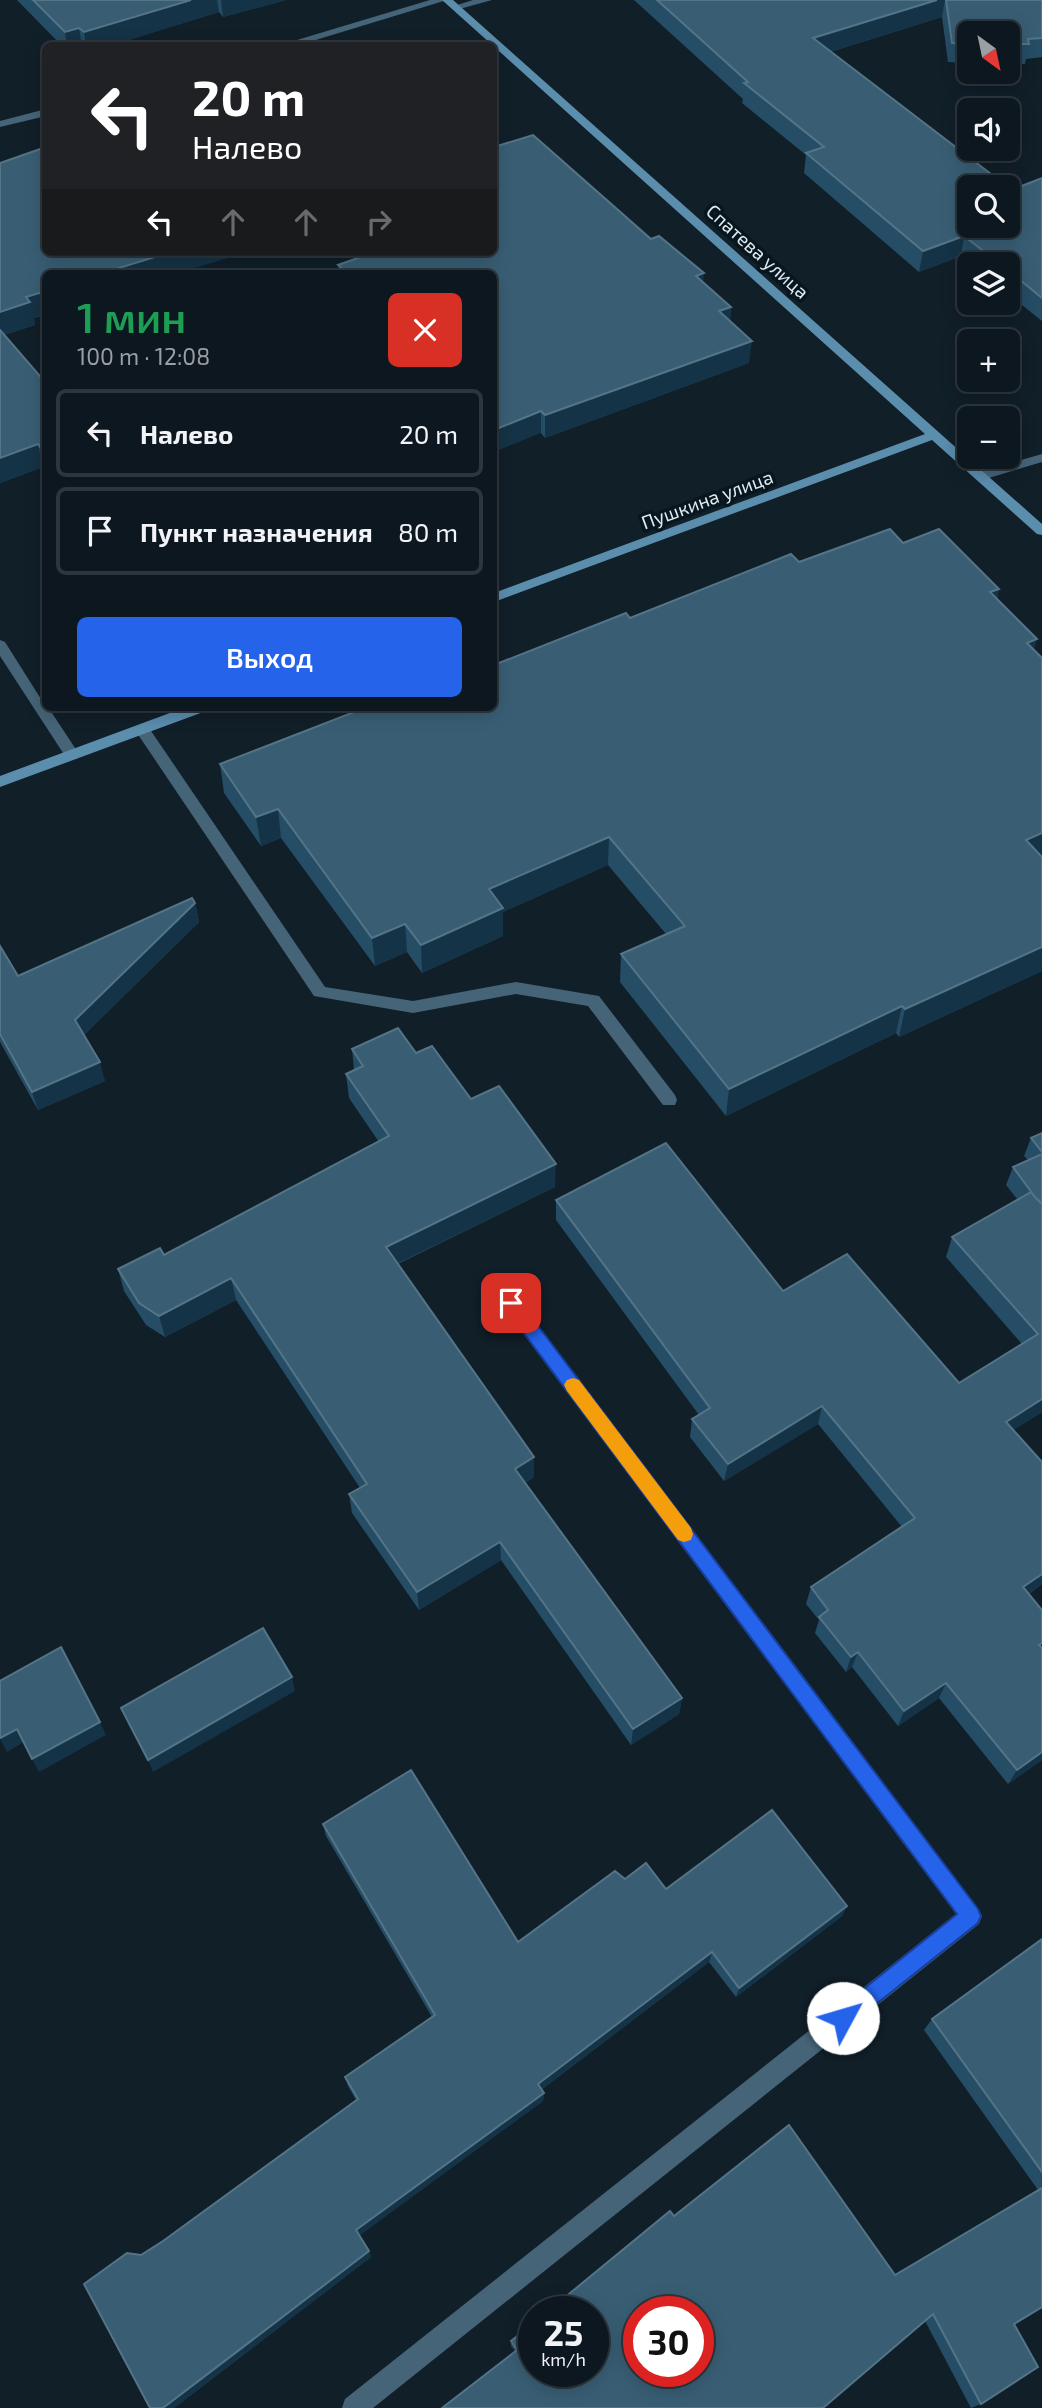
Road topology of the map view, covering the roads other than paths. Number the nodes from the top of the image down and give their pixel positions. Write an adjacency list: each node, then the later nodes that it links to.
1 (442, 0): 4 (street)
2 (487, 0): 3 (street)
3 (452, 4): 5 (street, Спатева улица)
4 (296, 42)
5 (494, 42)
6 (497, 44): 9 (street, Спатева улица)
7 (42, 112): 8 (street)
8 (0, 124)
9 (934, 435): 11 (street, Спатева улица); 13 (street, Пушкина улица)
10 (1042, 458): 11 (street)
11 (982, 476): 12 (street, Спатева улица)
12 (1042, 531)
13 (497, 597)
14 (0, 645): 15 (street)
15 (42, 709)
16 (43, 711): 19 (street)
17 (190, 711): 18 (street)
18 (142, 729): 19 (street); 21 (street)
19 (72, 755): 20 (street)
20 (0, 782)
21 (669, 1100)
22 (511, 1303): 23 (street)
23 (354, 2408)

